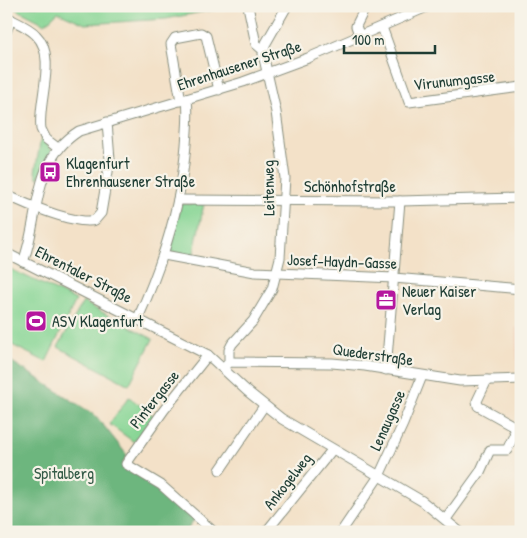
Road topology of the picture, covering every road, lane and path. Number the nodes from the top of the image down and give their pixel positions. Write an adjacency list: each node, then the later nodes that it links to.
1 (248, 6): 9 (street)
2 (288, 6): 9 (street)
3 (366, 6): 8 (street)
4 (429, 6): 6 (street, Ehrenhausener Straße)
5 (9, 18): 7 (street); 15 (street)
6 (382, 27): 8 (street, Ehrenhausener Straße); 11 (street, Virunumgasse)
7 (6, 32)
8 (360, 37): 10 (street, Ehrenhausener Straße)
9 (263, 50): 10 (street, Leitenweg)
10 (266, 73): 12 (street, Ehrenhausener Straße); 19 (street, Leitenweg)
11 (521, 87)
12 (220, 90): 13 (street, Ehrenhausener Straße); 13 (street)
13 (184, 100): 14 (street, Ehrenhausener Straße); 18 (street)
14 (107, 122): 15 (street, Ehrenhausener Straße); 21 (street)
15 (58, 148): 21 (street, Ehrentaler Straße)
16 (6, 195): 21 (street)
17 (521, 198): 20 (street, Schönhofstraße)
18 (178, 200): 19 (street, Schönhofstraße); 23 (street)
19 (285, 201): 20 (street, Schönhofstraße); 25 (street, Leitenweg)
20 (400, 201): 26 (street)
21 (34, 208): 24 (street, Ehrentaler Straße)
22 (6, 253): 24 (street)
23 (164, 255): 25 (street, Josef-Haydn-Gasse); 28 (street)
24 (23, 262): 28 (street, Ehrentaler Straße)
25 (277, 273): 26 (street, Josef-Haydn-Gasse); 30 (street, Leitenweg)
26 (394, 278): 27 (street, Josef-Haydn-Gasse); 31 (street)
27 (521, 290)
28 (138, 318): 29 (street, Ehrentaler Straße)
29 (208, 354): 30 (street, Ehrentaler Straße); 40 (street, Pintergasse)
30 (227, 365): 31 (street, Quederstraße); 35 (street, Ehrentaler Straße)
31 (386, 370): 32 (street, Quederstraße)
32 (422, 376): 34 (street, Quederstraße); 38 (street, Lenaugasse)
33 (521, 379): 34 (street, Quederstraße)
34 (487, 380): 39 (street)
35 (264, 406): 36 (street, Ehrentaler Straße); 37 (street)
36 (332, 450): 38 (street, Ehrentaler Straße); 41 (street, Ankogelweg)
37 (220, 470)
38 (379, 476): 39 (street, Ehrentaler Straße); 42 (street, Lenaugasse)
39 (446, 519): 43 (street, Ehrentaler Straße)
40 (214, 532)
41 (266, 532)
42 (341, 532)
43 (460, 532)

